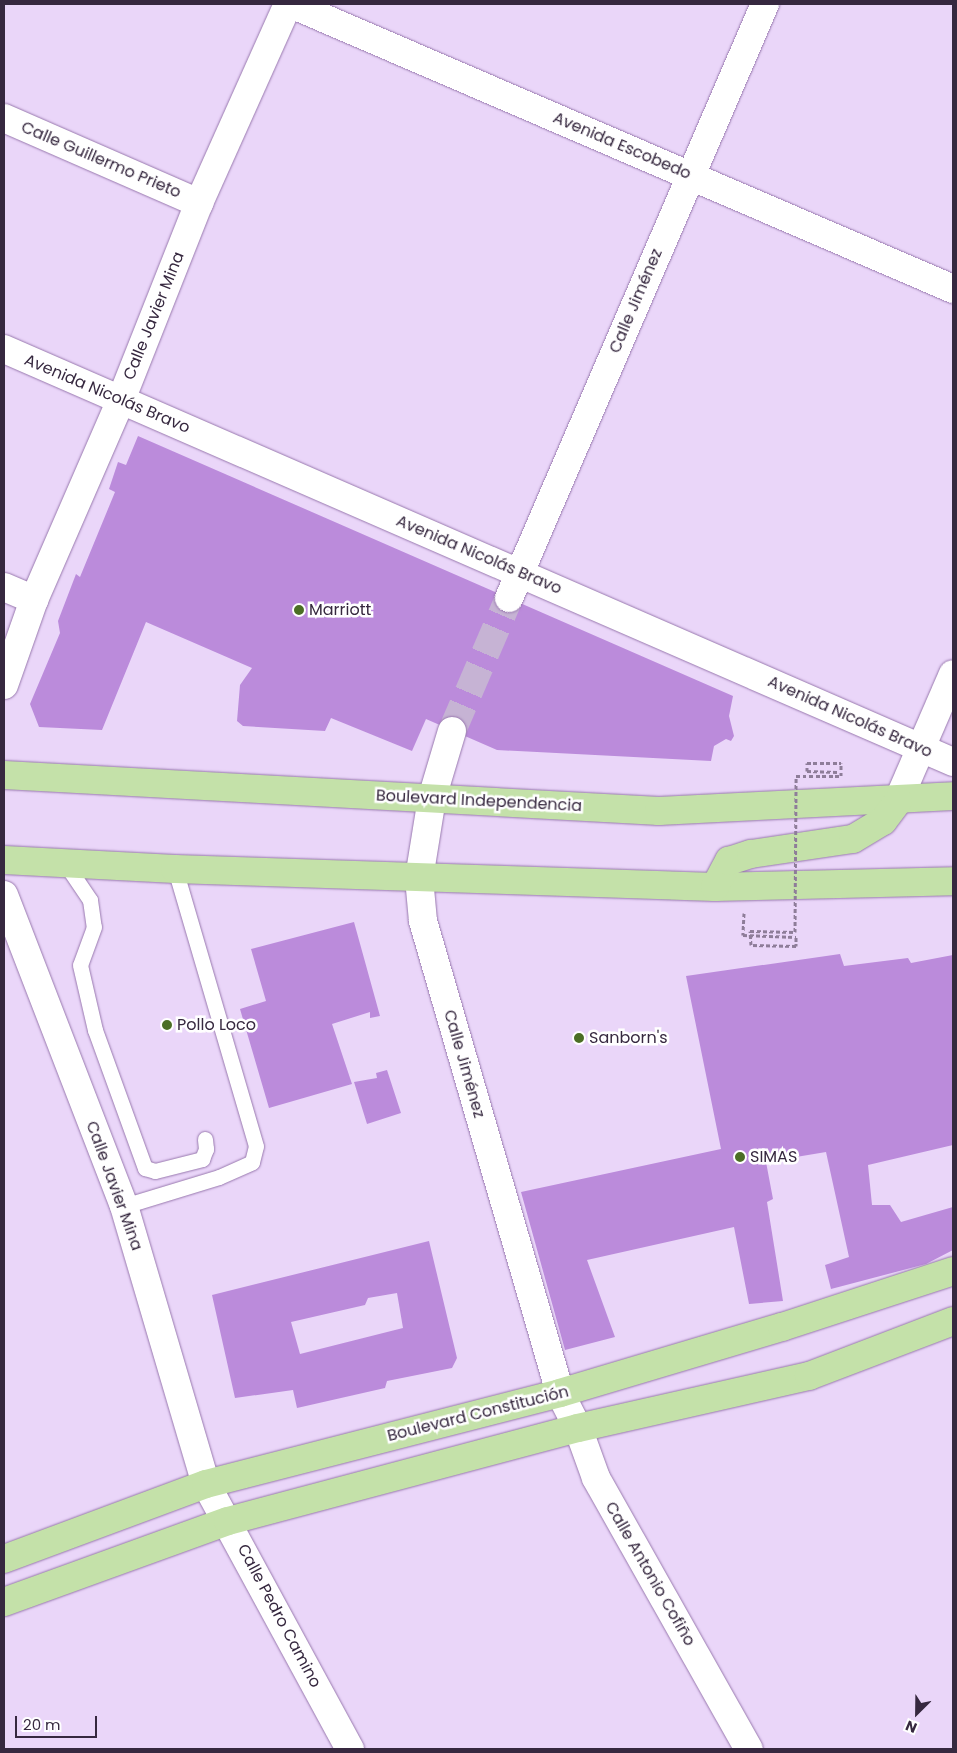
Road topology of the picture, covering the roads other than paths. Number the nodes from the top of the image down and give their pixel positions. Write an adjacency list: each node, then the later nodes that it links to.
1 (290, 4): 4 (street, Avenida Escobedo); 5 (street, Calle Javier Mina)
2 (764, 4): 4 (street, Calle Jiménez)
3 (4, 118): 5 (street, Calle Guillermo Prieto)
4 (690, 176): 6 (street, Avenida Escobedo); 9 (street, Calle Jiménez)
5 (199, 203): 8 (street, Calle Javier Mina)
6 (953, 289)
7 (4, 349): 8 (street, Avenida Nicolás Bravo)
8 (121, 400): 9 (street, Avenida Nicolás Bravo); 12 (street, Calle Javier Mina)
9 (519, 573): 11 (street, Calle Jiménez); 16 (street, Avenida Nicolás Bravo)
10 (4, 587): 12 (street)
11 (509, 598)
12 (34, 600): 14 (street, Calle Javier Mina)
13 (953, 674): 16 (street)
14 (4, 685)
15 (452, 731): 20 (street, Calle Jiménez)
16 (921, 748): 17 (street, Avenida Nicolás Bravo); 21 (street)
17 (953, 762)
18 (4, 775): 20 (main road, Boulevard Independencia)
19 (953, 796): 21 (main road, Boulevard Independencia)
20 (432, 798): 21 (main road, Boulevard Independencia); 25 (street, Calle Jiménez)
21 (898, 801): 27 (main road)
22 (4, 860): 23 (main road)
23 (65, 863): 24 (main road); 29 (lane)
24 (175, 869): 25 (main road); 30 (lane)
25 (419, 878): 27 (main road); 33 (street, Calle Jiménez)
26 (953, 881): 27 (main road)
27 (715, 887)
28 (4, 895): 30 (street, Calle Javier Mina)
29 (205, 1139)
30 (124, 1206): 35 (street, Calle Javier Mina)
31 (953, 1271): 33 (main road, Boulevard Constitución)
32 (953, 1320): 34 (main road)
33 (560, 1393): 34 (street, Calle Antonio Cofiño); 35 (main road, Boulevard Constitución)
34 (578, 1428): 36 (main road); 40 (street, Calle Antonio Cofiño)
35 (206, 1484): 36 (street, Calle Pedro Camino); 37 (main road, Boulevard Constitución)
36 (228, 1521): 38 (main road); 39 (street, Calle Pedro Camino)
37 (4, 1559)
38 (4, 1602)
39 (350, 1749)
40 (749, 1749)

